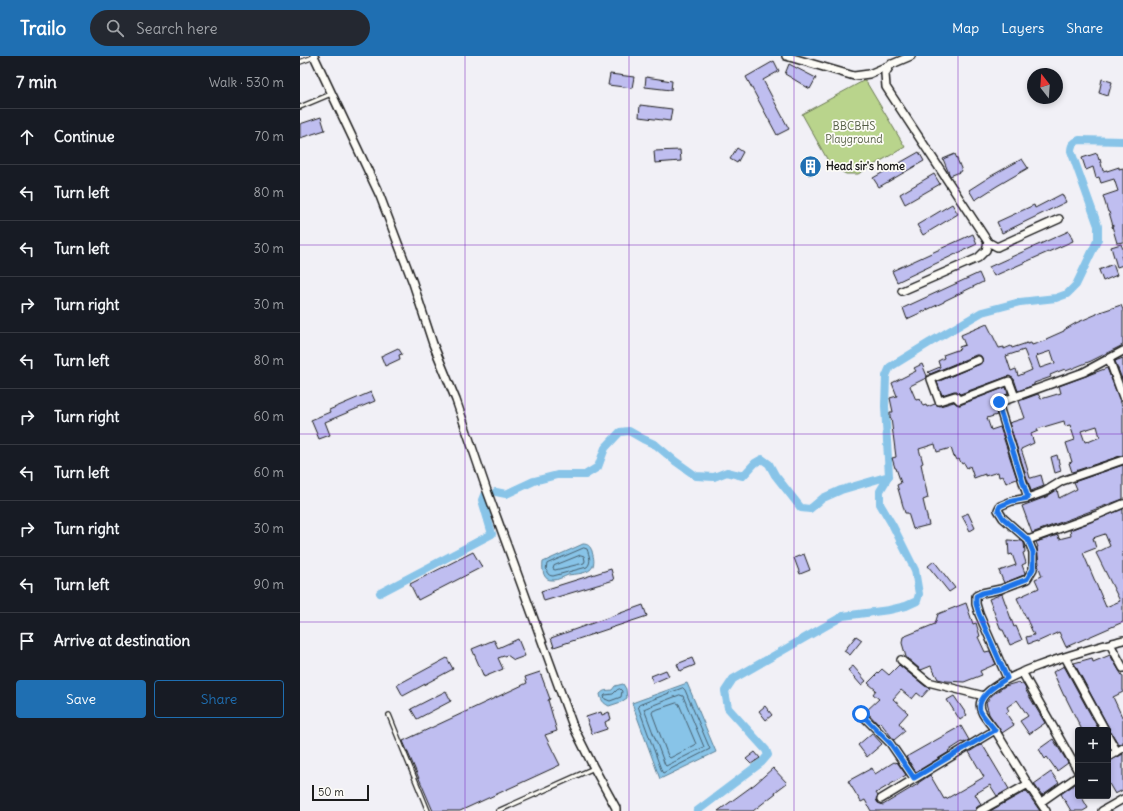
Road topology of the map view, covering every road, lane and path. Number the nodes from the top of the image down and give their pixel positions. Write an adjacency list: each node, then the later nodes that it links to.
1 (314, 56): 4 (lane); 6 (street)
2 (786, 56): 5 (street)
3 (911, 56): 5 (street)
4 (300, 62)
5 (891, 64): 9 (street)
6 (331, 94): 7 (lane); 36 (street)
7 (300, 107)
8 (1059, 219): 9 (street)
9 (988, 242): 10 (street)
10 (902, 291)
11 (1123, 351): 12 (street)
12 (1109, 359): 14 (street); 15 (street)
13 (978, 360): 14 (street)
14 (1015, 397): 17 (street)
15 (1123, 397)
16 (1123, 460): 17 (street)
17 (1028, 498): 19 (street)
18 (1123, 504): 19 (street)
19 (1028, 540): 26 (street)
20 (1123, 640): 21 (street)
21 (1110, 644): 22 (street); 24 (street)
22 (1065, 656): 25 (street); 30 (street)
23 (901, 660): 27 (street)
24 (1123, 668)
25 (1022, 672): 26 (street); 35 (street)
26 (1007, 678): 27 (street)
27 (984, 696): 31 (street)
28 (861, 714): 37 (street)
29 (389, 715): 43 (lane)
30 (1103, 727)
31 (995, 730): 37 (street); 39 (street)
32 (1111, 740): 33 (street)
33 (1120, 750): 34 (street)
34 (1111, 756)
35 (1075, 766)
36 (594, 768): 44 (lane); 45 (street)
37 (914, 778): 40 (street)
38 (1075, 778): 42 (street)
39 (1028, 784): 42 (street); 46 (street)
40 (881, 798)
41 (1123, 799): 48 (street)
42 (1041, 802): 47 (street)
43 (428, 811)
44 (498, 811)
45 (616, 811)
46 (980, 811)
47 (1046, 811)
48 (1102, 811)

